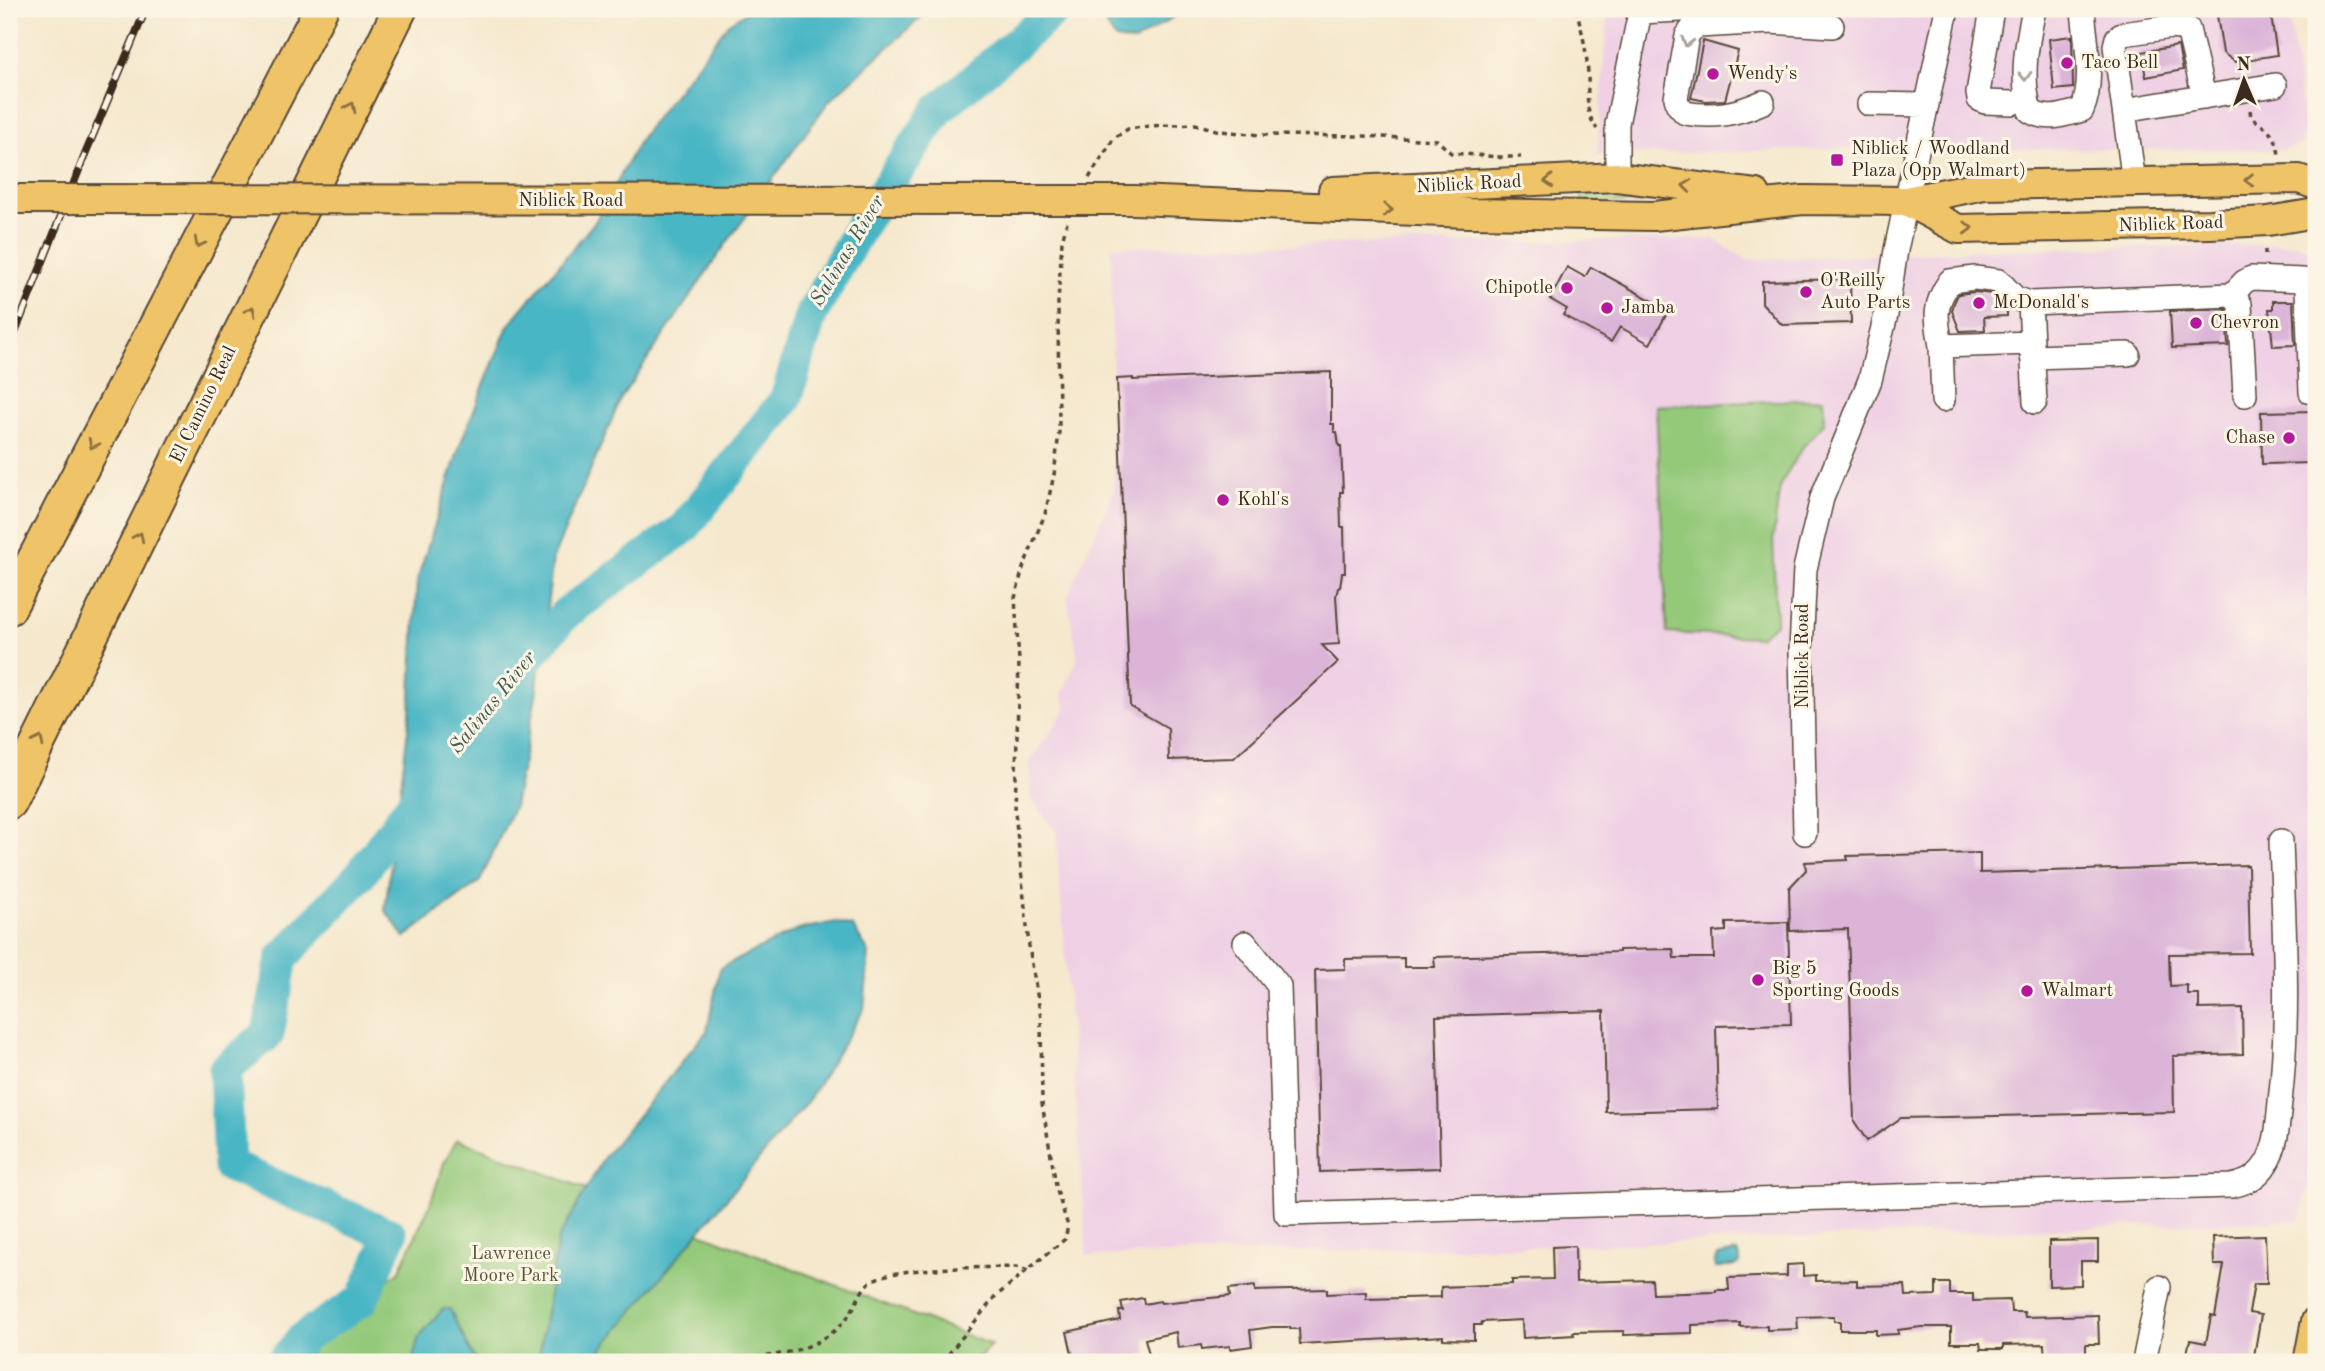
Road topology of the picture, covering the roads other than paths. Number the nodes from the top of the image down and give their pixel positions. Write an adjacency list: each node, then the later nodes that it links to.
1 (313, 9): 19 (highway)
2 (321, 9): 19 (highway)
3 (400, 9): 38 (highway, El Camino Real, one-way to 3)
4 (1701, 9): 9 (street)
5 (1947, 9): 17 (street)
6 (1992, 9): 15 (street)
7 (2034, 9): 8 (street, one-way to 8)
8 (2082, 9)
9 (1639, 10): 20 (street)
10 (2171, 18): 13 (street); 18 (street)
11 (1832, 26): 14 (street, one-way to 14)
12 (2276, 85): 13 (street)
13 (2204, 97): 18 (street)
14 (1763, 102)
15 (2012, 103)
16 (1869, 104): 17 (street)
17 (1927, 105): 26 (street)
18 (2124, 110): 21 (street)
19 (257, 135): 37 (highway, one-way to 37)
20 (1617, 177): 24 (main road, Niblick Road, one-way to 24); 25 (main road, Niblick Road, one-way to 20)
21 (2134, 182): 22 (main road, Niblick Road, one-way to 21); 26 (main road, Niblick Road)
22 (2316, 185)
23 (9, 200): 24 (main road, Niblick Road, bridge)
24 (1134, 200): 25 (main road, Niblick Road, one-way to 25)
25 (1803, 200): 26 (main road, Niblick Road)
26 (1906, 201): 27 (main road, Niblick Road, one-way to 27); 39 (street, Niblick Road)
27 (2316, 213)
28 (2232, 295): 29 (street); 33 (street); 34 (street)
29 (2030, 303): 30 (street); 31 (street)
30 (1941, 346): 31 (street); 35 (street)
31 (2032, 350): 32 (street); 36 (street)
32 (2128, 354)
33 (2311, 392)
34 (2245, 395)
35 (1943, 400)
36 (2035, 402)
37 (9, 608)
38 (9, 802)
39 (1805, 833)
40 (2281, 841): 41 (street)
41 (1245, 943)
42 (2159, 1287): 44 (street)
43 (2316, 1321): 45 (main road)
44 (2144, 1362)
45 (2308, 1362)

